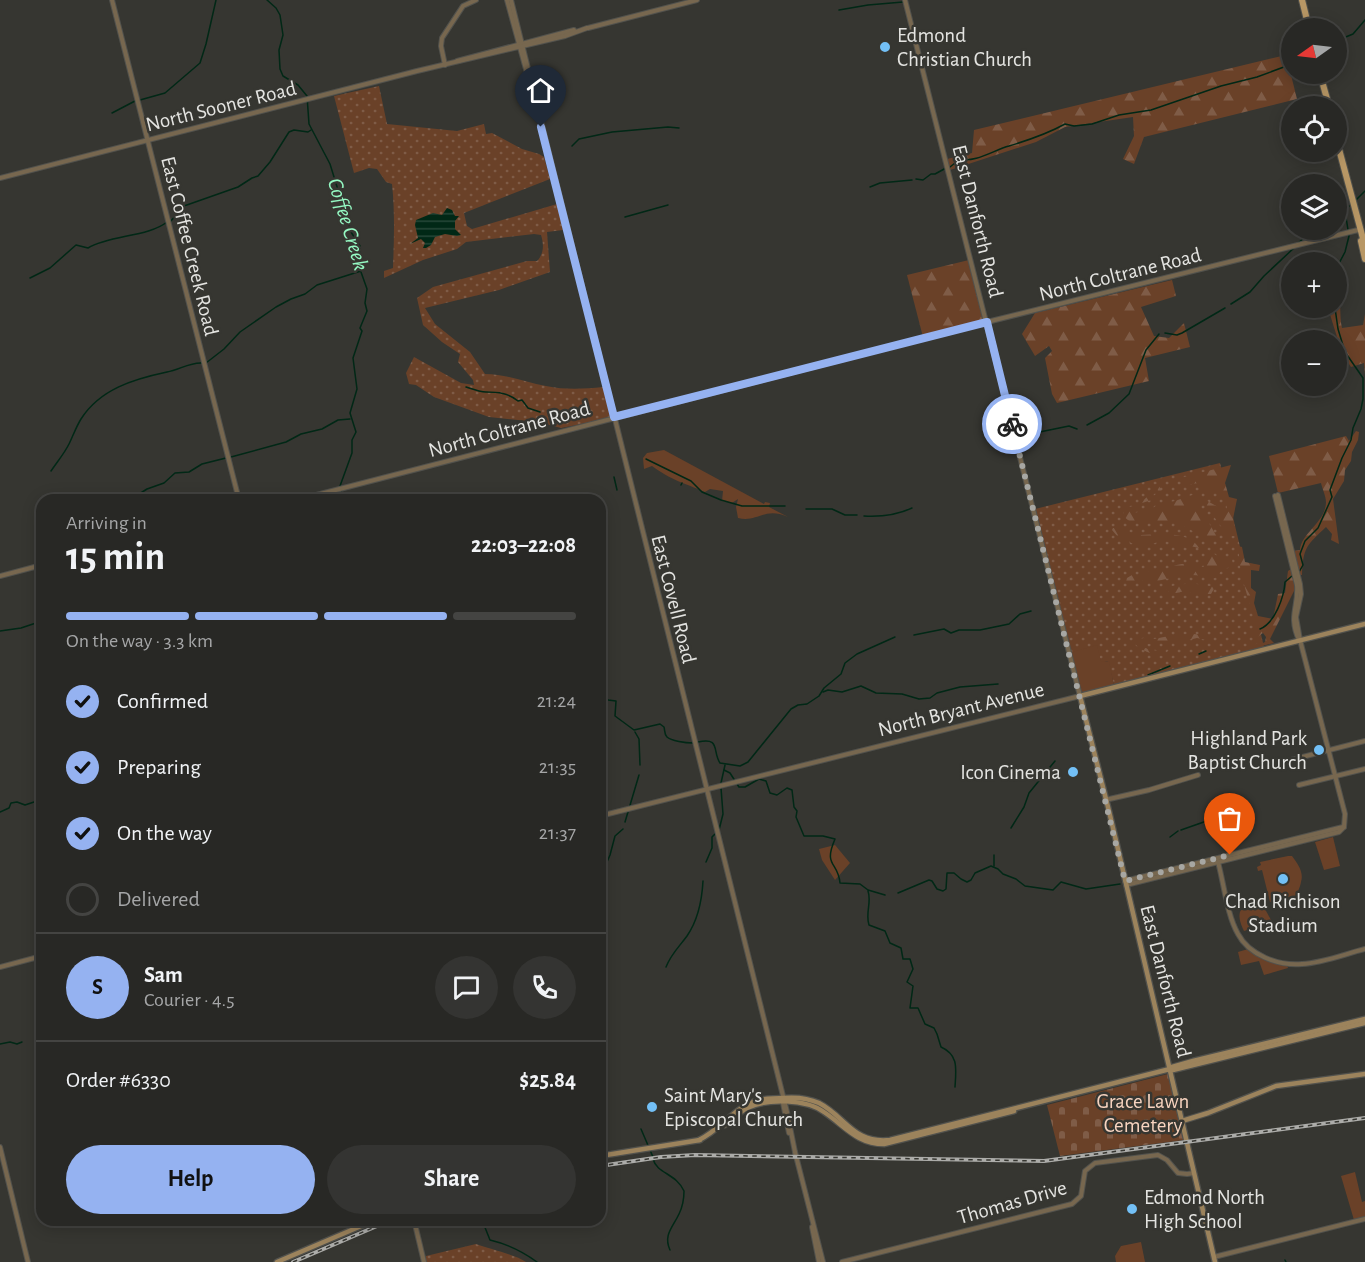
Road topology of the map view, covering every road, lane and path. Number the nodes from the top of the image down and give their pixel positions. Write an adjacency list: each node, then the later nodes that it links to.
1 (112, 0): 10 (street, East Coffee Creek Road)
2 (476, 0): 9 (street)
3 (509, 0): 8 (street, East Covell Road)
4 (698, 0): 8 (street, North Sooner Road)
5 (1302, 0): 7 (main road)
6 (906, 2): 16 (street, East Danforth Road)
7 (1306, 18)
8 (521, 45): 9 (street, North Sooner Road); 17 (street, East Covell Road)
9 (447, 64): 10 (street, North Sooner Road)
10 (148, 140): 12 (street, North Sooner Road); 18 (street, East Coffee Creek Road)
11 (1342, 162): 13 (main road)
12 (0, 178)
13 (1361, 229): 14 (main road); 15 (main road); 16 (street, North Coltrane Road)
14 (1365, 246)
15 (1365, 257)
16 (987, 322): 17 (street, North Coltrane Road); 25 (street, East Danforth Road)
17 (614, 417): 19 (street, North Coltrane Road); 33 (street, East Covell Road)
18 (237, 494)
19 (319, 494)
20 (1276, 495): 24 (street)
21 (36, 567): 22 (street)
22 (0, 576)
23 (1365, 624): 24 (main road, North Bryant Avenue)
24 (1300, 640): 25 (main road, North Bryant Avenue); 27 (street)
25 (1080, 696): 33 (street, North Bryant Avenue); 34 (main road, East Danforth Road)
26 (1365, 741): 27 (street)
27 (1328, 750): 28 (street); 31 (street)
28 (1267, 766)
29 (1365, 769): 31 (street)
30 (1198, 775): 34 (street)
31 (1334, 776): 32 (street); 36 (street)
32 (1299, 785)
33 (706, 790): 35 (street, North Bryant Avenue); 44 (street, East Covell Road)
34 (1105, 801): 37 (main road, East Danforth Road)
35 (606, 815)
36 (1218, 860): 37 (street); 38 (street)
37 (1125, 883): 42 (main road, East Danforth Road)
38 (1365, 950)
39 (36, 958): 40 (street)
40 (0, 967)
41 (1365, 1021): 42 (main road)
42 (1170, 1069): 46 (main road, East Danforth Road); 47 (main road)
43 (1365, 1074): 46 (main road)
44 (782, 1100): 45 (main road); 49 (main road); 58 (street, East Covell Road)
45 (837, 1120): 47 (main road); 47 (main road)
46 (1182, 1121): 50 (main road, East Danforth Road)
47 (884, 1143)
48 (0, 1147): 55 (street)
49 (606, 1155)
50 (1194, 1173): 54 (main road, East Danforth Road); 59 (street, Thomas Drive)
51 (1365, 1219): 54 (street)
52 (361, 1226): 56 (main road)
53 (416, 1226): 57 (street)
54 (1214, 1259)
55 (28, 1262)
56 (277, 1262)
57 (424, 1262)
58 (821, 1262)
59 (842, 1262)

